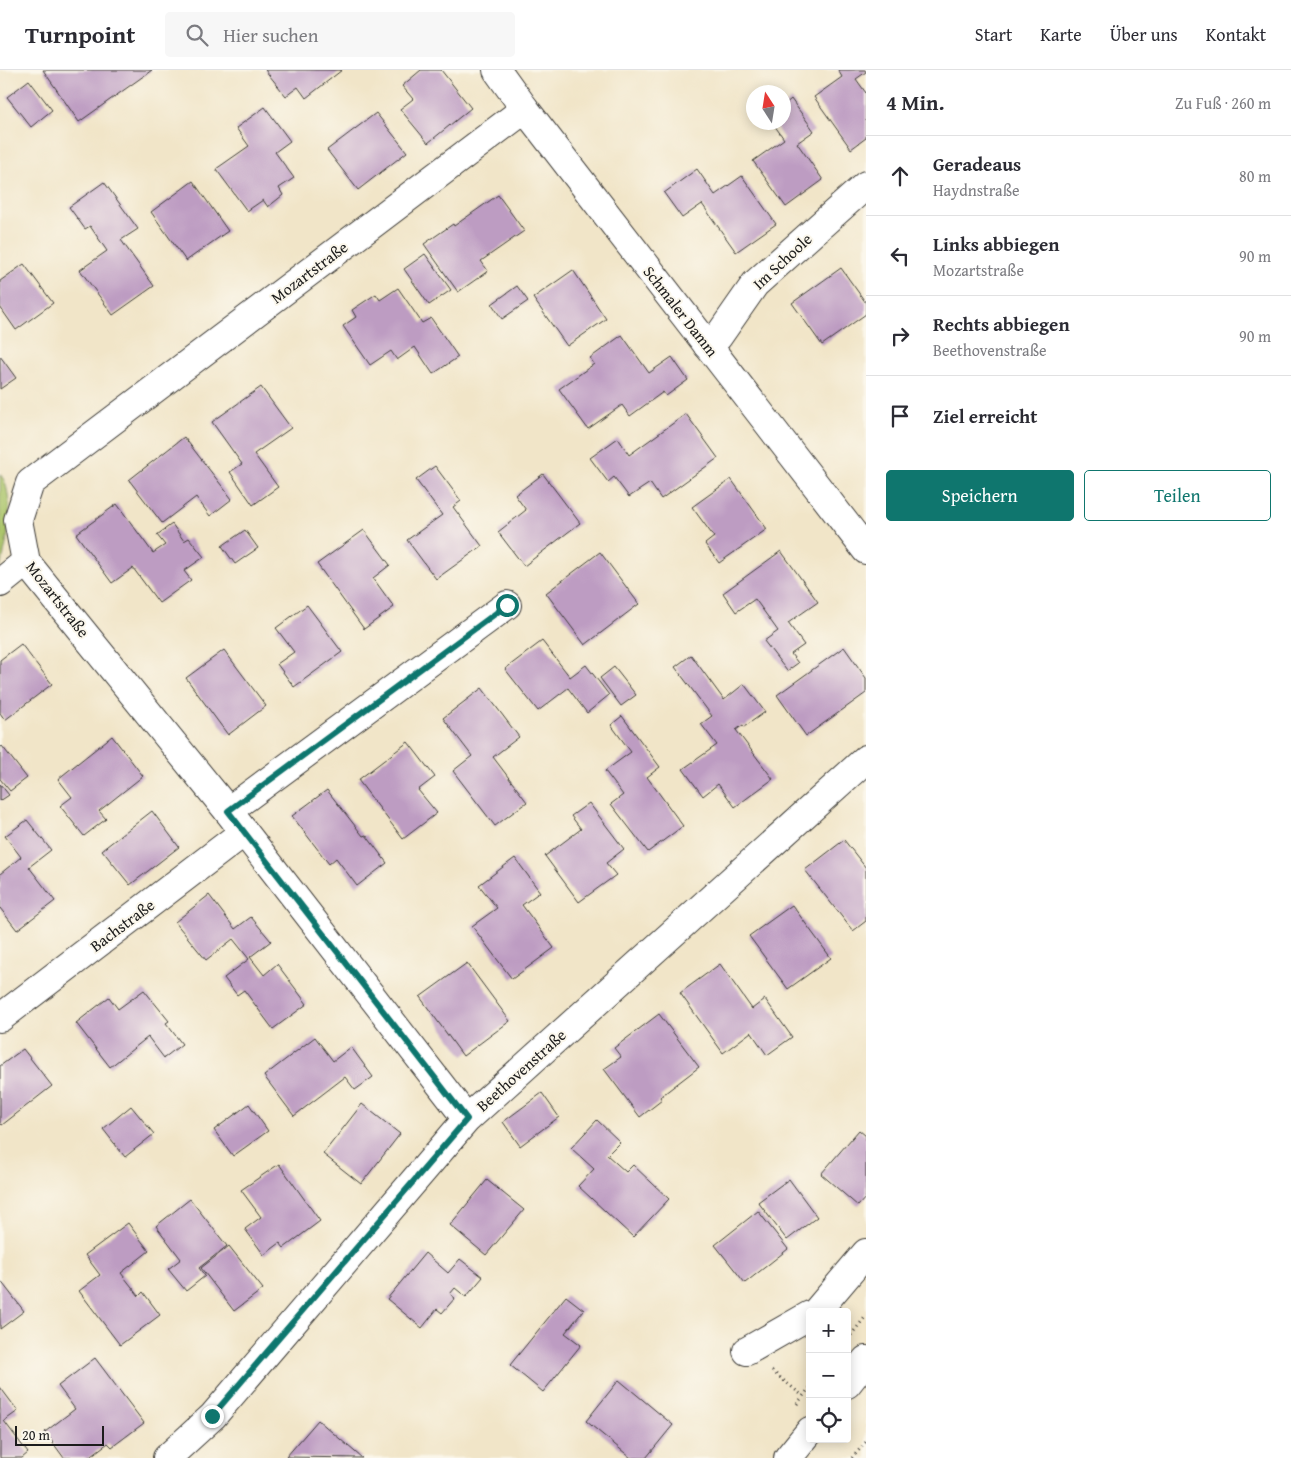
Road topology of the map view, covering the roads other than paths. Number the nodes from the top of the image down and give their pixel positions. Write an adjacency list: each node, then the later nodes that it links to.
1 (498, 70): 2 (street, Schmaler Damm)
2 (526, 109): 4 (street, Schmaler Damm); 6 (street, Mozartstraße)
3 (866, 185): 4 (street, Im Schoole)
4 (707, 345): 5 (street, Schmaler Damm)
5 (866, 550)
6 (26, 562): 7 (street); 10 (street, Mozartstraße)
7 (0, 583)
8 (507, 605): 10 (street, Bachstraße)
9 (866, 759): 12 (street, Beethovenstraße)
10 (236, 821): 11 (street, Bachstraße); 12 (street, Mozartstraße)
11 (0, 1018)
12 (467, 1119): 20 (street, Beethovenstraße)
13 (866, 1253): 14 (street)
14 (819, 1308)
15 (806, 1317): 16 (street)
16 (747, 1351)
17 (866, 1360): 18 (street)
18 (851, 1379)
19 (806, 1436): 21 (street)
20 (167, 1458)
21 (788, 1458)

